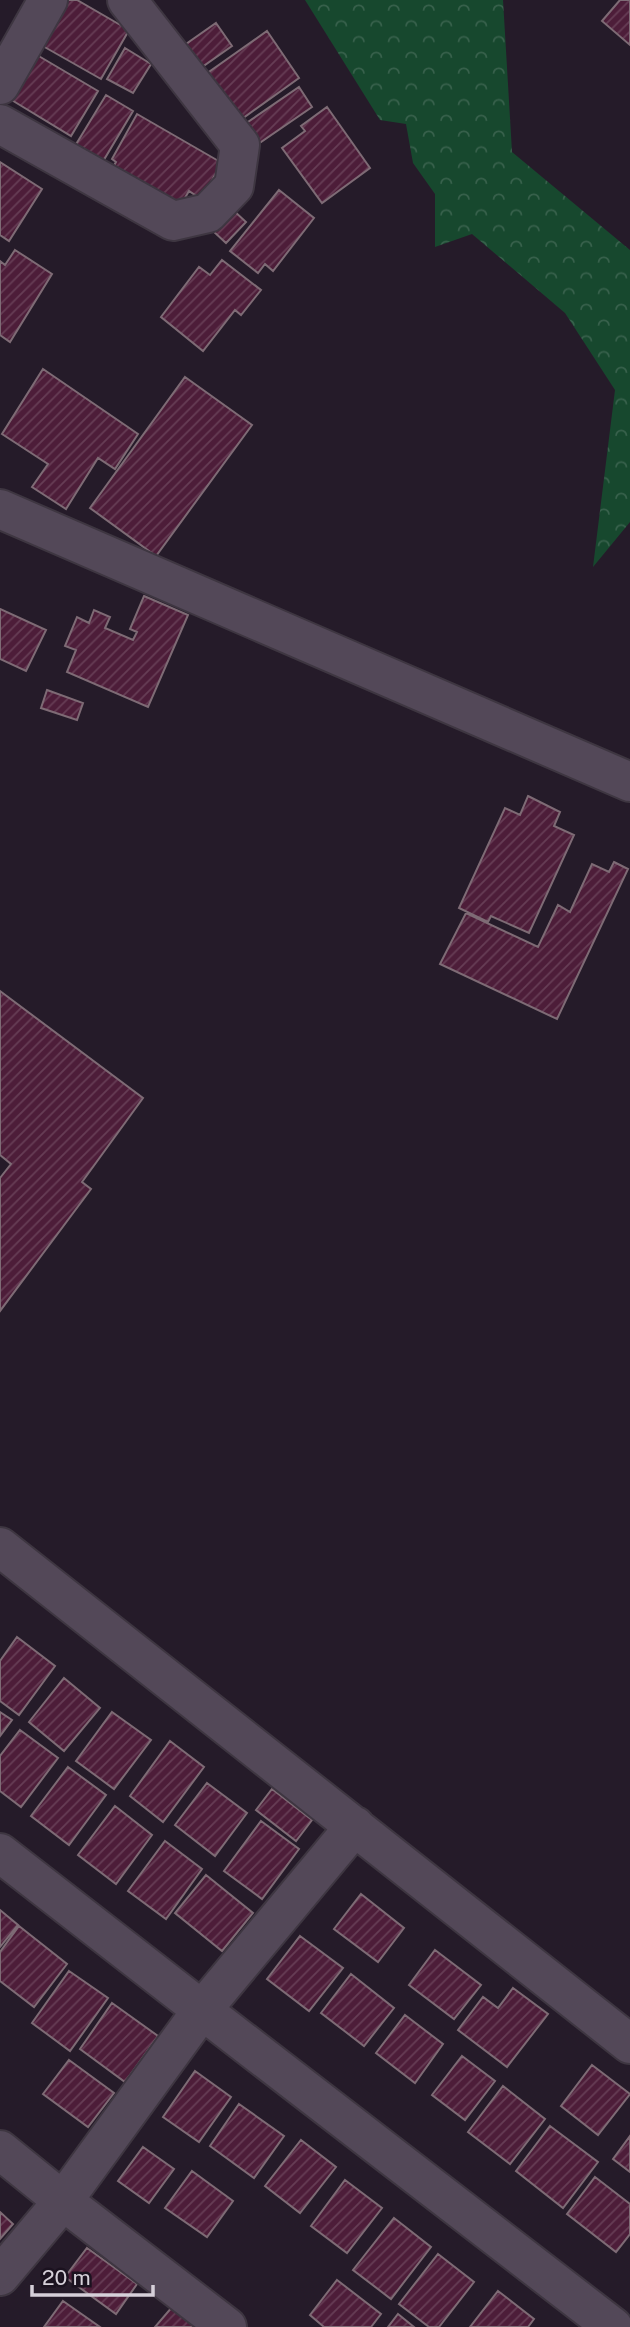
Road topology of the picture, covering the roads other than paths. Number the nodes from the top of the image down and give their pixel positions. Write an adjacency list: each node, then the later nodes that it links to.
1 (48, 0): 3 (street)
2 (127, 0): 4 (street)
3 (0, 85)
4 (0, 124)
5 (0, 509): 6 (street)
6 (630, 782)
7 (0, 1547): 8 (street)
8 (355, 1826): 10 (street); 11 (street)
9 (0, 1853): 10 (street)
10 (202, 2010): 13 (street); 16 (street)
11 (630, 2043)
12 (0, 2150): 13 (street)
13 (63, 2201): 14 (street); 15 (street)
14 (0, 2276)
15 (227, 2327)
16 (613, 2327)

